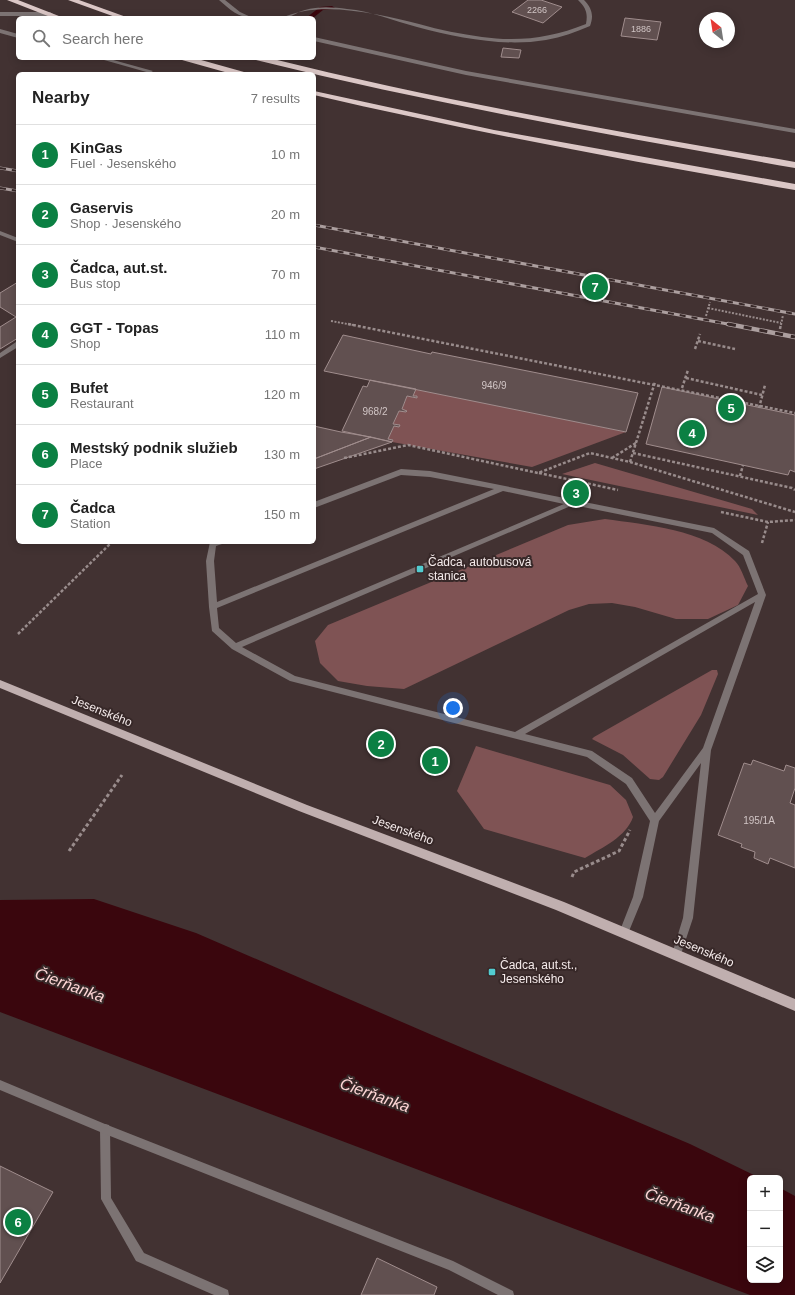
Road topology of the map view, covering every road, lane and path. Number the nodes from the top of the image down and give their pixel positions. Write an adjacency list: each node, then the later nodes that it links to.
1 (11, 0): 6 (highway)
2 (72, 0): 8 (highway)
3 (222, 0): 9 (street)
4 (581, 0): 10 (street)
5 (0, 14): 6 (street)
6 (50, 14): 7 (highway)
7 (55, 16)
8 (119, 16)
9 (245, 16)
10 (289, 16)
11 (0, 31): 12 (street)
12 (16, 35)
13 (316, 39): 22 (street)
14 (107, 60): 17 (street)
15 (192, 60): 18 (highway)
16 (266, 60): 19 (highway)
17 (150, 72)
18 (234, 72)
19 (315, 72)
20 (316, 72): 23 (highway)
21 (316, 93): 24 (highway)
22 (795, 131)
23 (795, 165)
24 (795, 187)
25 (0, 233): 26 (street)
26 (16, 239)
27 (710, 302): 28 (path)
28 (708, 308): 30 (path); 32 (path)
29 (783, 315): 32 (path)
30 (706, 316)
31 (331, 321): 42 (path)
32 (781, 323): 33 (path)
33 (780, 330)
34 (700, 334): 35 (path)
35 (698, 341): 37 (path); 38 (path)
36 (16, 345): 39 (street)
37 (695, 349)
38 (735, 349)
39 (0, 356)
40 (688, 370): 41 (path)
41 (686, 378): 44 (path); 45 (path)
42 (654, 383): 46 (path); 48 (path)
43 (765, 385): 45 (path)
44 (682, 388)
45 (762, 395): 46 (path)
46 (759, 406): 47 (path)
47 (795, 412)
48 (636, 442): 49 (path); 51 (path)
49 (633, 453): 52 (path); 54 (path)
50 (344, 458): 51 (path)
51 (612, 458): 52 (path)
52 (630, 462): 59 (path)
53 (743, 465): 54 (path)
54 (740, 476): 56 (path)
55 (503, 489): 57 (street); 58 (street); 63 (street)
56 (795, 490)
57 (572, 503): 62 (street); 65 (street)
58 (316, 504)
59 (795, 512)
60 (110, 544): 64 (path)
61 (213, 544): 63 (street)
62 (762, 595): 67 (street); 68 (street)
63 (213, 607): 65 (street)
64 (18, 634)
65 (235, 648): 67 (street)
66 (0, 684): 74 (main road, Jesenského)
67 (516, 735): 70 (street)
68 (707, 750): 70 (street); 75 (street)
69 (122, 775): 72 (path)
70 (655, 820): 74 (street)
71 (630, 830): 73 (path)
72 (69, 851)
73 (572, 877)
74 (624, 932): 75 (main road, Jesenského)
75 (677, 954): 76 (main road, Jesenského)
76 (795, 1005)
77 (0, 1085): 78 (street)
78 (105, 1130): 79 (street); 80 (street)
79 (224, 1294)
80 (509, 1295)

